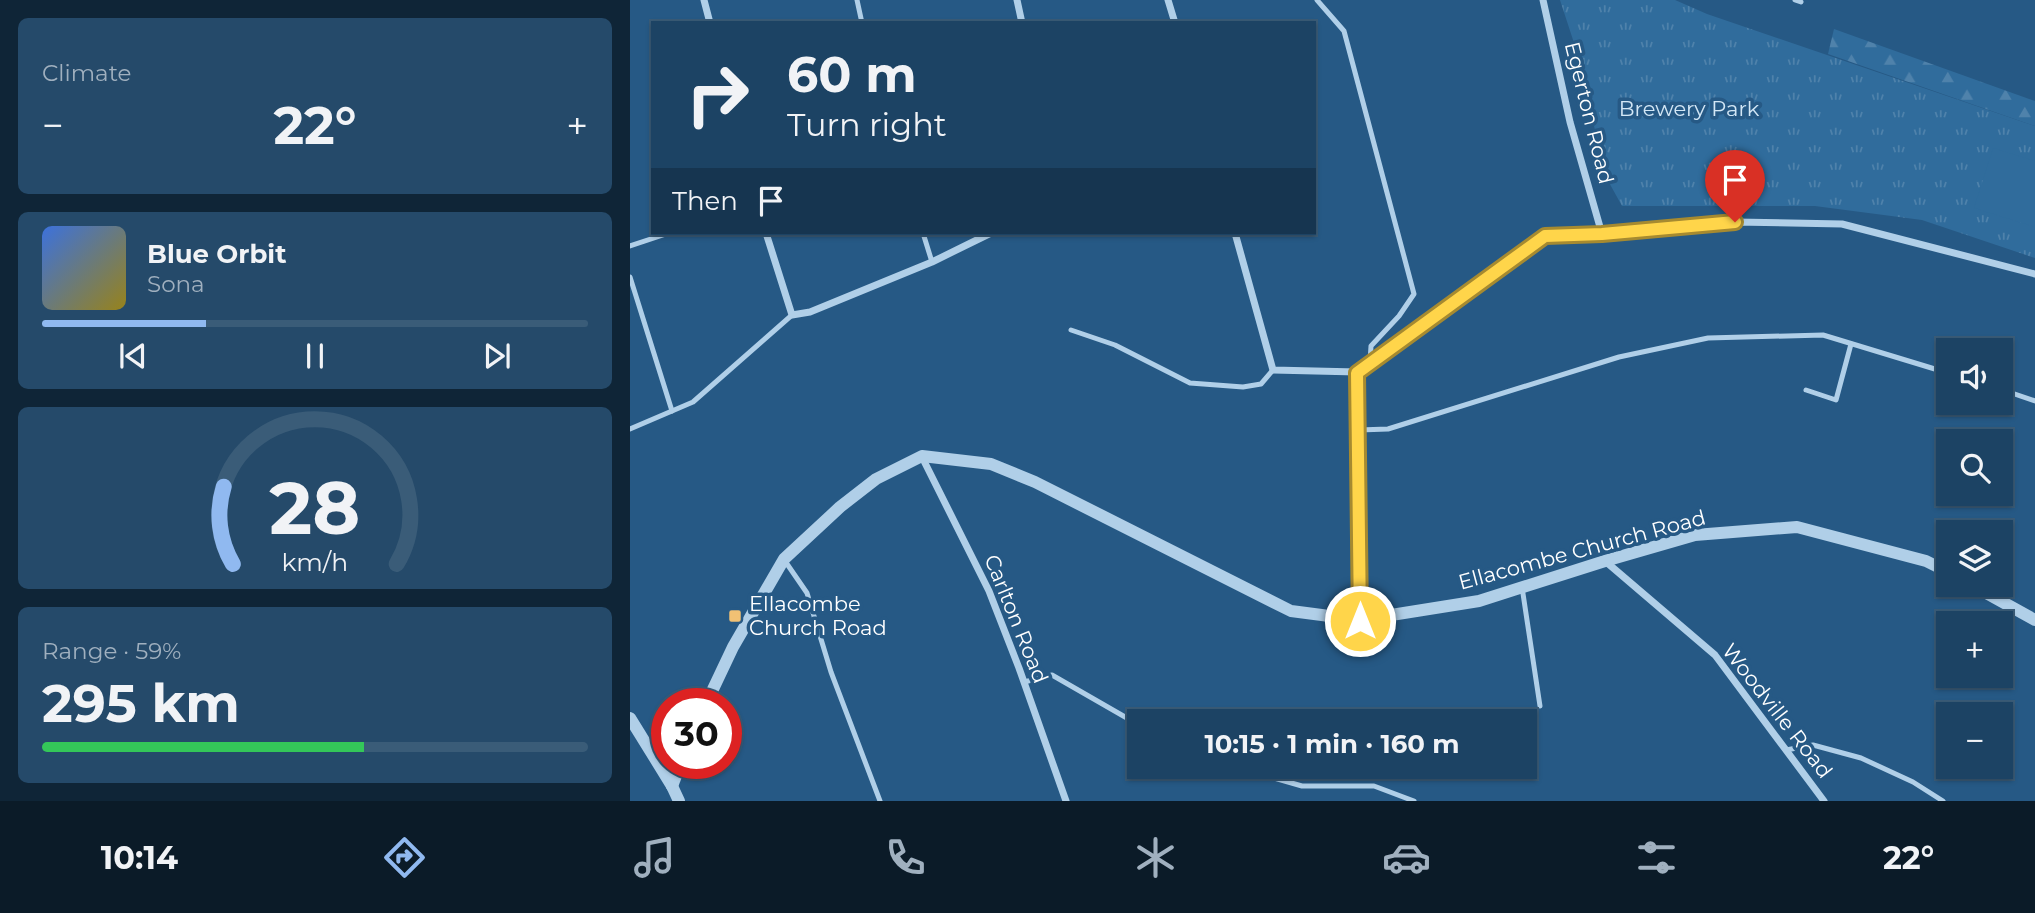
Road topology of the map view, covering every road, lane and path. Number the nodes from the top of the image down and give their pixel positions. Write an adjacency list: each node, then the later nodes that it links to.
1 (704, 0): 7 (street)
2 (857, 0): 8 (lane)
3 (1017, 0): 9 (street)
4 (1168, 0): 10 (street)
5 (1317, 0): 24 (lane)
6 (1543, 0): 11 (street, Egerton Road)
7 (709, 21)
8 (862, 21)
9 (1022, 21)
10 (1174, 21)
11 (1602, 234): 19 (street); 24 (street)
12 (663, 235): 17 (lane)
13 (767, 235): 21 (street)
14 (924, 235): 18 (lane)
15 (987, 235): 18 (street)
16 (1236, 235): 26 (street)
17 (630, 246)
18 (932, 262): 21 (street)
19 (2035, 274)
20 (630, 277): 31 (lane)
21 (792, 315): 31 (lane)
22 (1071, 330): 26 (lane)
23 (1851, 344): 25 (lane); 28 (lane); 33 (lane)
24 (1370, 363): 27 (street)
25 (1936, 369)
26 (1273, 370): 27 (street)
27 (1357, 373): 33 (street)
28 (1806, 390)
29 (2013, 393): 30 (lane)
30 (2035, 401)
31 (672, 411): 32 (lane)
32 (630, 429)
33 (1359, 430): 41 (street)
34 (922, 456): 35 (street); 41 (street, Ellacombe Church Road); 42 (street, Carlton Road)
35 (784, 559): 43 (street); 52 (lane)
36 (1605, 561): 37 (street, Ellacombe Church Road); 38 (street, Ellacombe Church Road); 47 (street, Woodville Road)
37 (1936, 566)
38 (1522, 587): 41 (street, Ellacombe Church Road); 44 (lane)
39 (1993, 597): 40 (street)
40 (2035, 620)
41 (1360, 621)
42 (1024, 682): 46 (lane); 53 (street, Carlton Road)
43 (714, 688)
44 (1540, 706)
45 (630, 718): 50 (street)
46 (1127, 718)
47 (1786, 750): 55 (street, Woodville Road); 56 (lane)
48 (675, 779): 50 (street)
49 (1278, 779): 54 (lane)
50 (672, 786): 51 (street)
51 (679, 801)
52 (880, 801)
53 (1066, 801)
54 (1414, 801)
55 (1824, 801)
56 (1943, 801)

